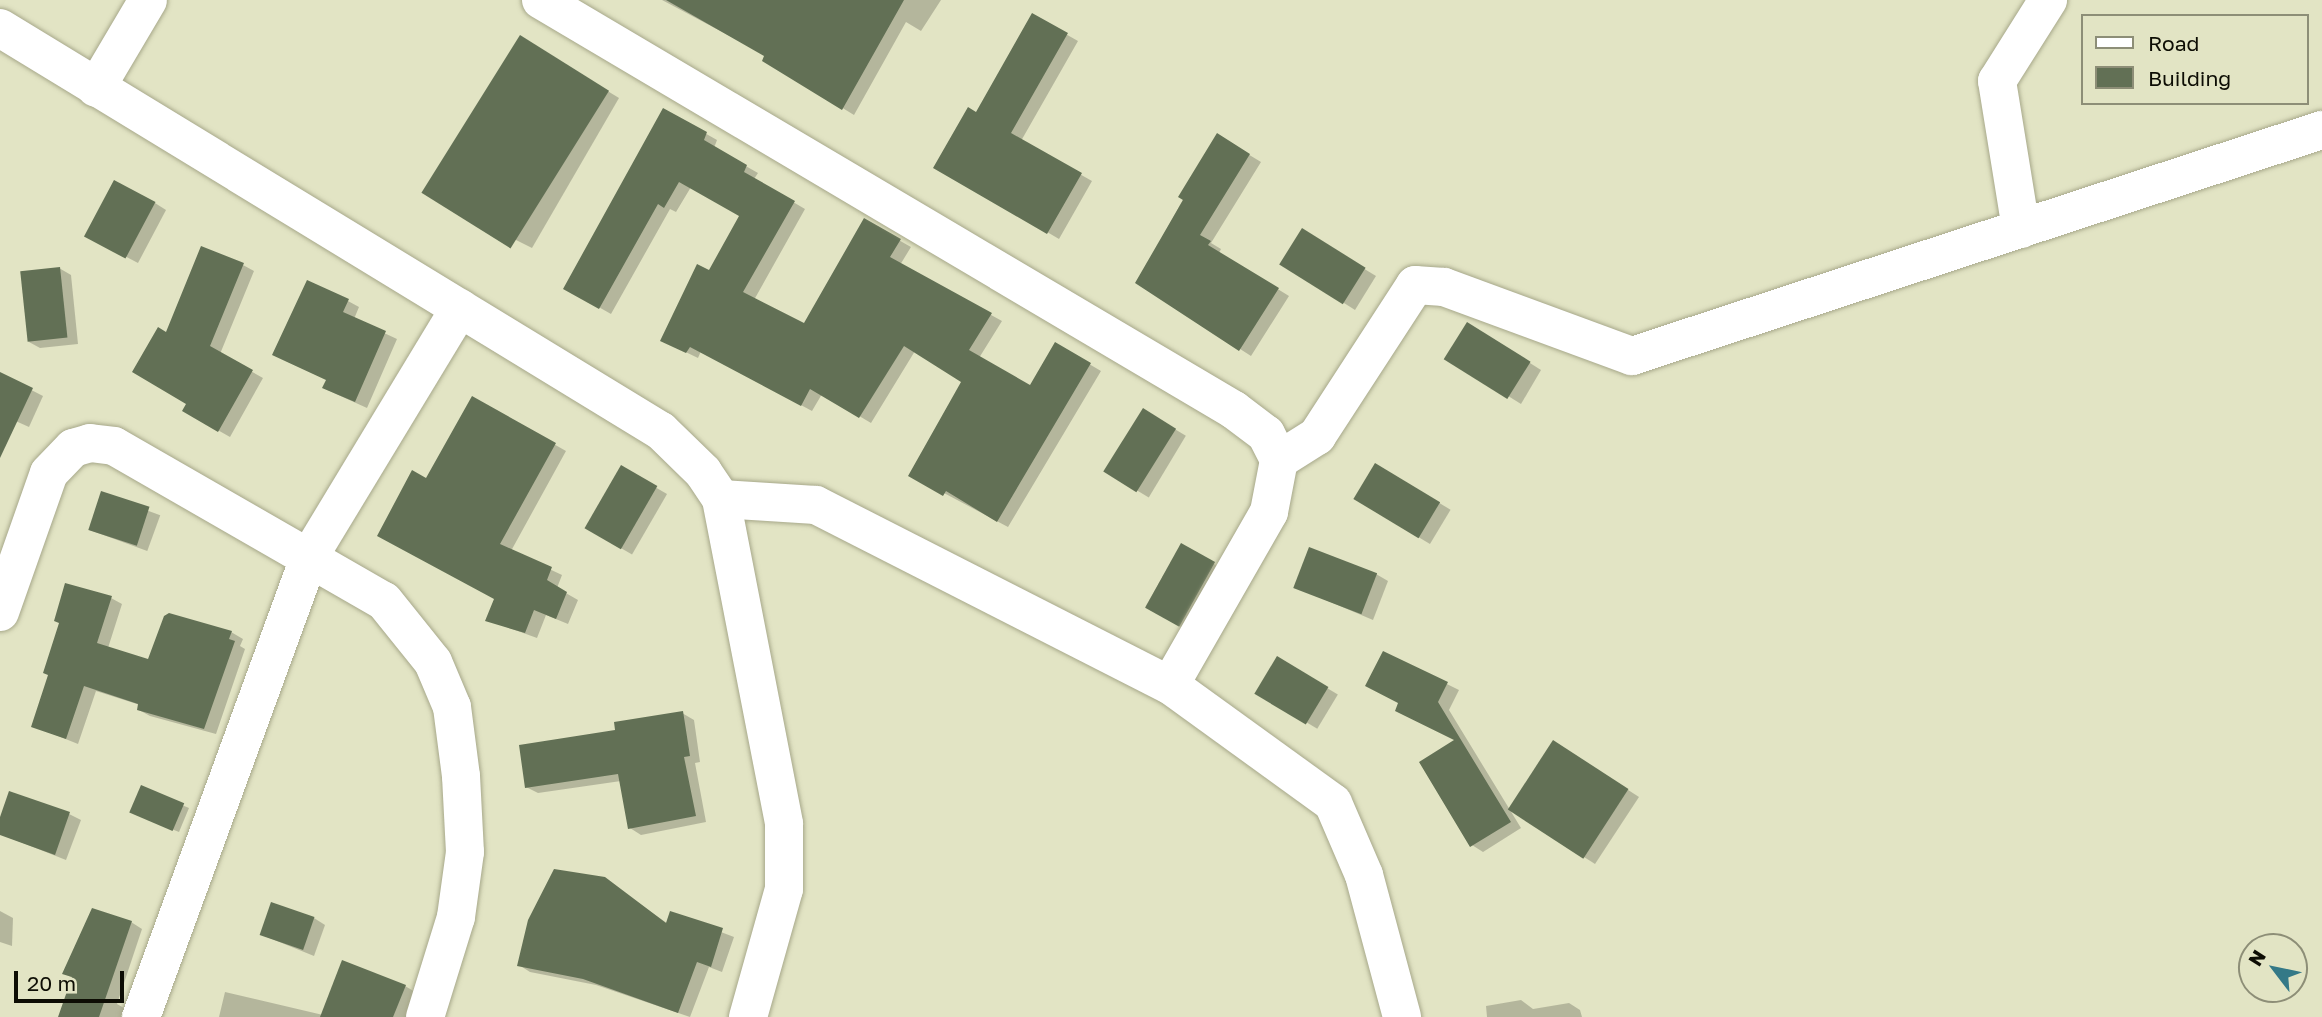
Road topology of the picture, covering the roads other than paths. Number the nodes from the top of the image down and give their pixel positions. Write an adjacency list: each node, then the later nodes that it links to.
1 (148, 0): 5 (street)
2 (541, 0): 9 (street)
3 (2048, 0): 7 (street)
4 (0, 28): 5 (street)
5 (96, 88): 8 (street)
6 (2322, 130): 7 (street)
7 (2021, 229): 9 (street)
8 (460, 308): 10 (street); 11 (street)
9 (1279, 460): 13 (street)
10 (721, 499): 13 (street); 16 (street)
11 (309, 557): 12 (street); 14 (street); 15 (street)
12 (0, 612)
13 (1170, 685): 17 (street)
14 (141, 1017)
15 (425, 1017)
16 (748, 1017)
17 (1402, 1017)

